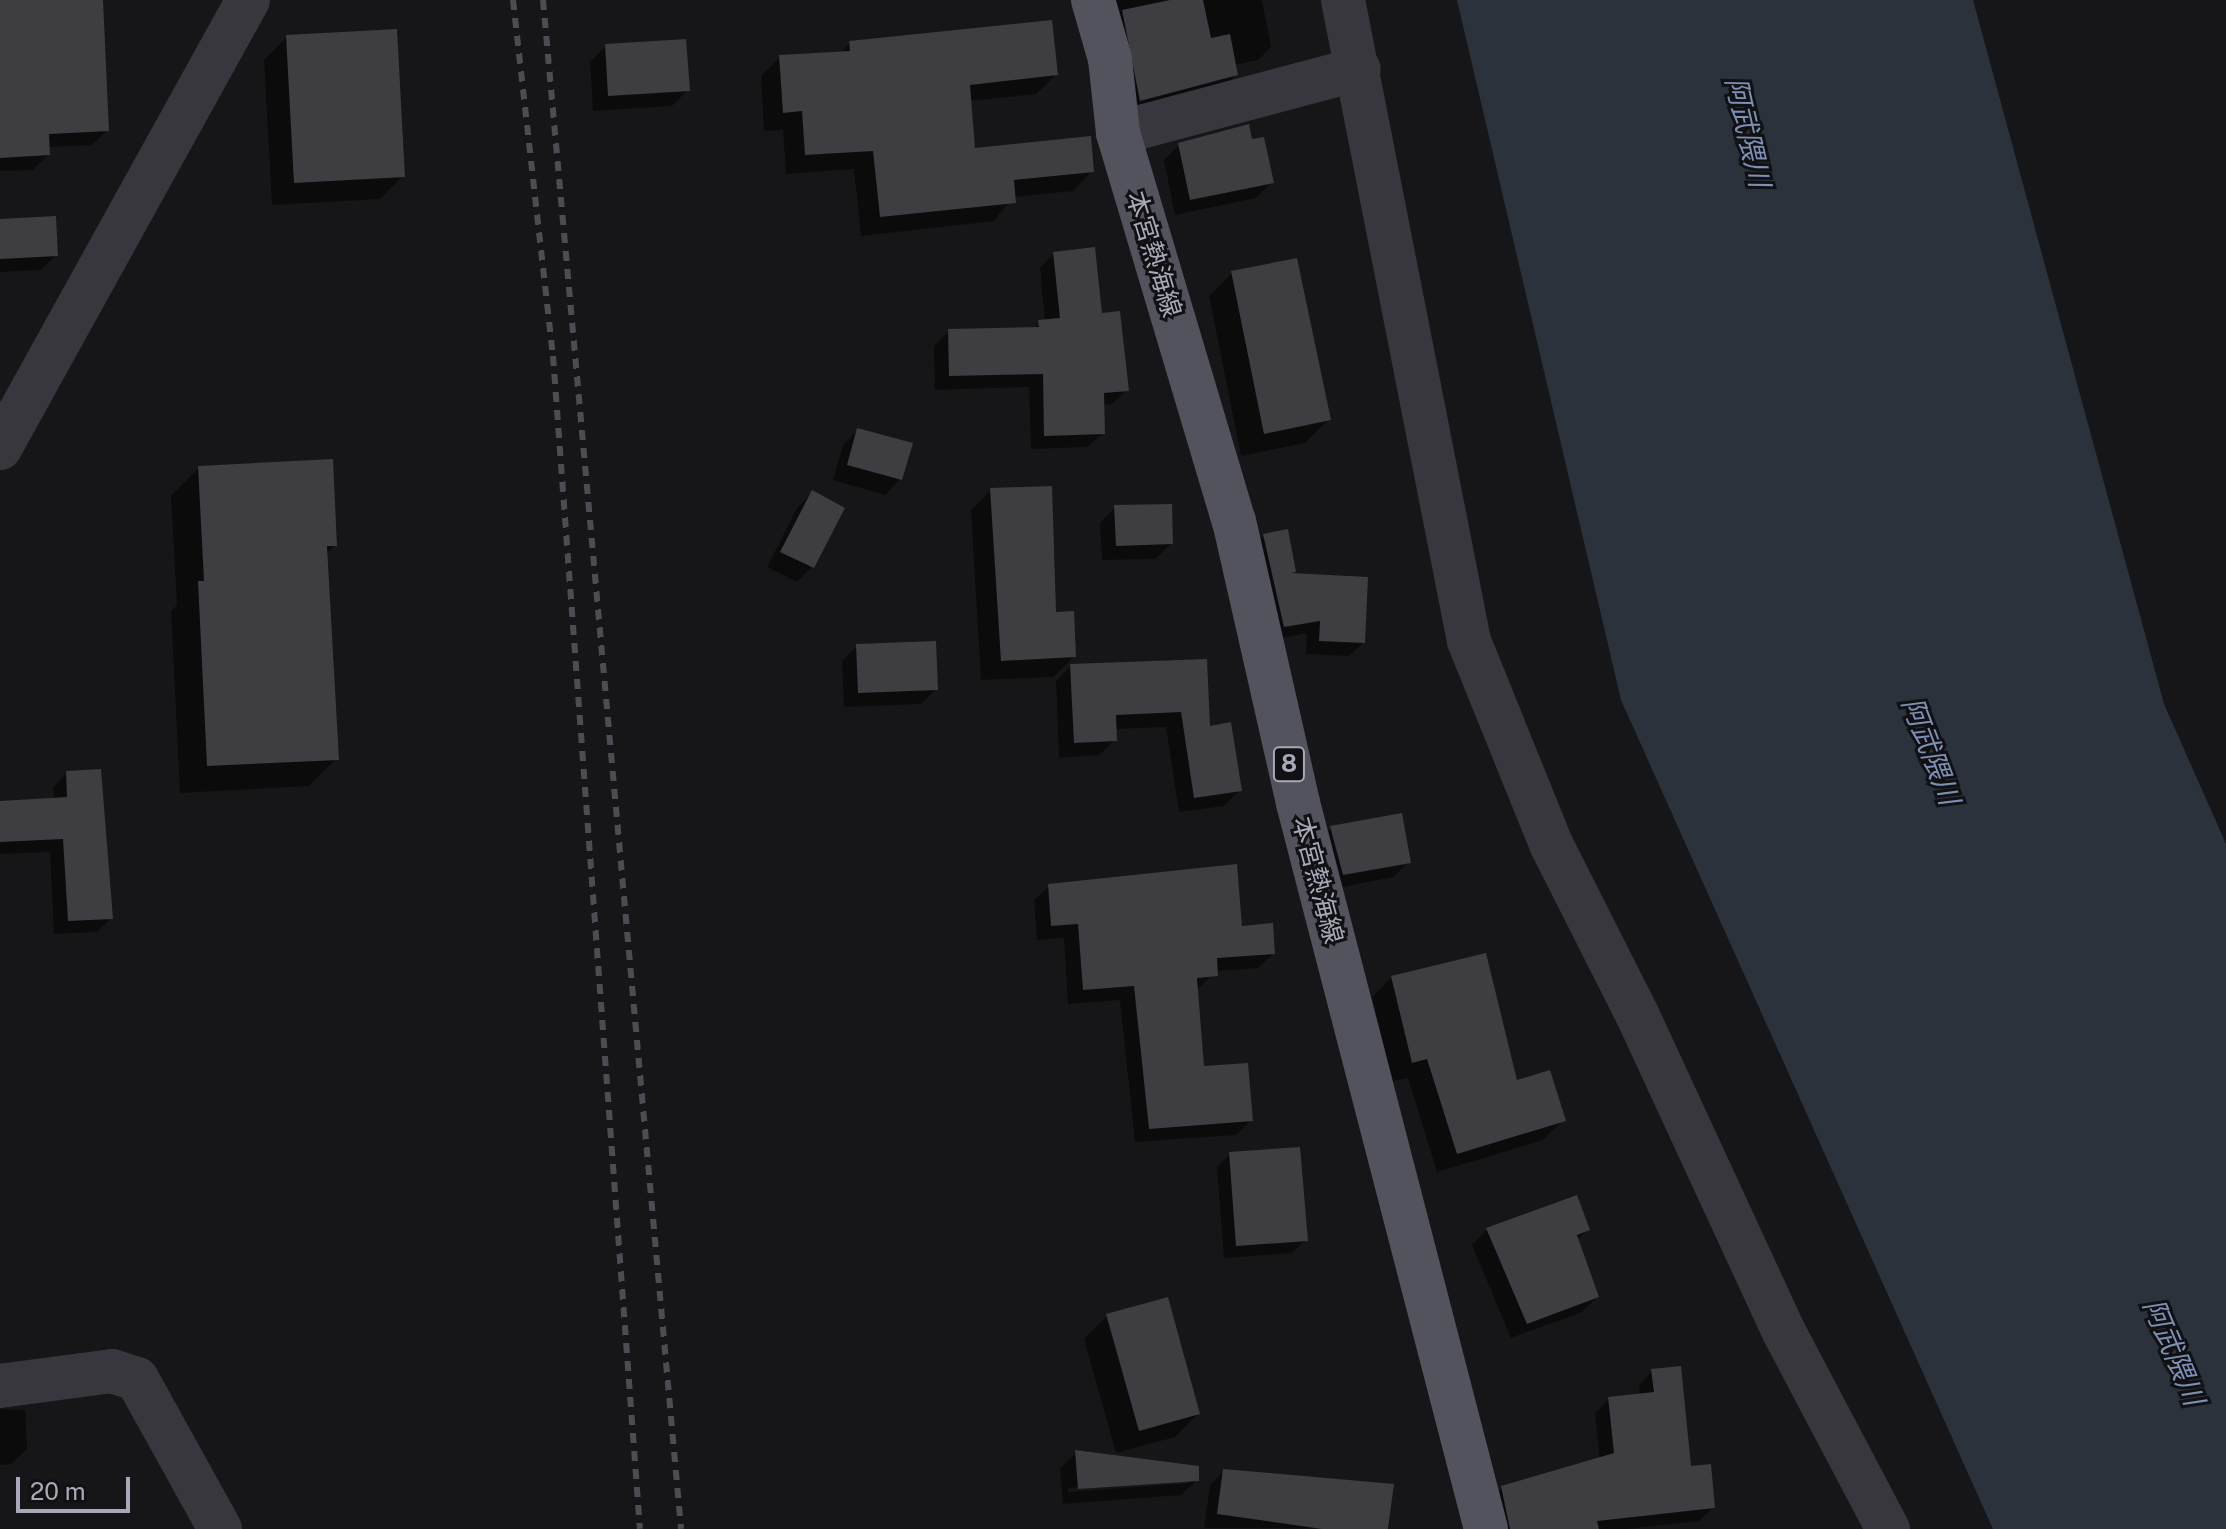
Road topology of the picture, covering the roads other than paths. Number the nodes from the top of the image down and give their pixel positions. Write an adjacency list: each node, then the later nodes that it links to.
1 (248, 0): 6 (street)
2 (1093, 0): 5 (main road, 本宮熱海線 / 8)
3 (1343, 0): 4 (street)
4 (1359, 69): 5 (street); 8 (street)
5 (1118, 133): 10 (main road, 本宮熱海線 / 8)
6 (0, 448)
7 (0, 1386): 9 (street)
8 (1880, 1526)
9 (220, 1529)
10 (1486, 1529)

